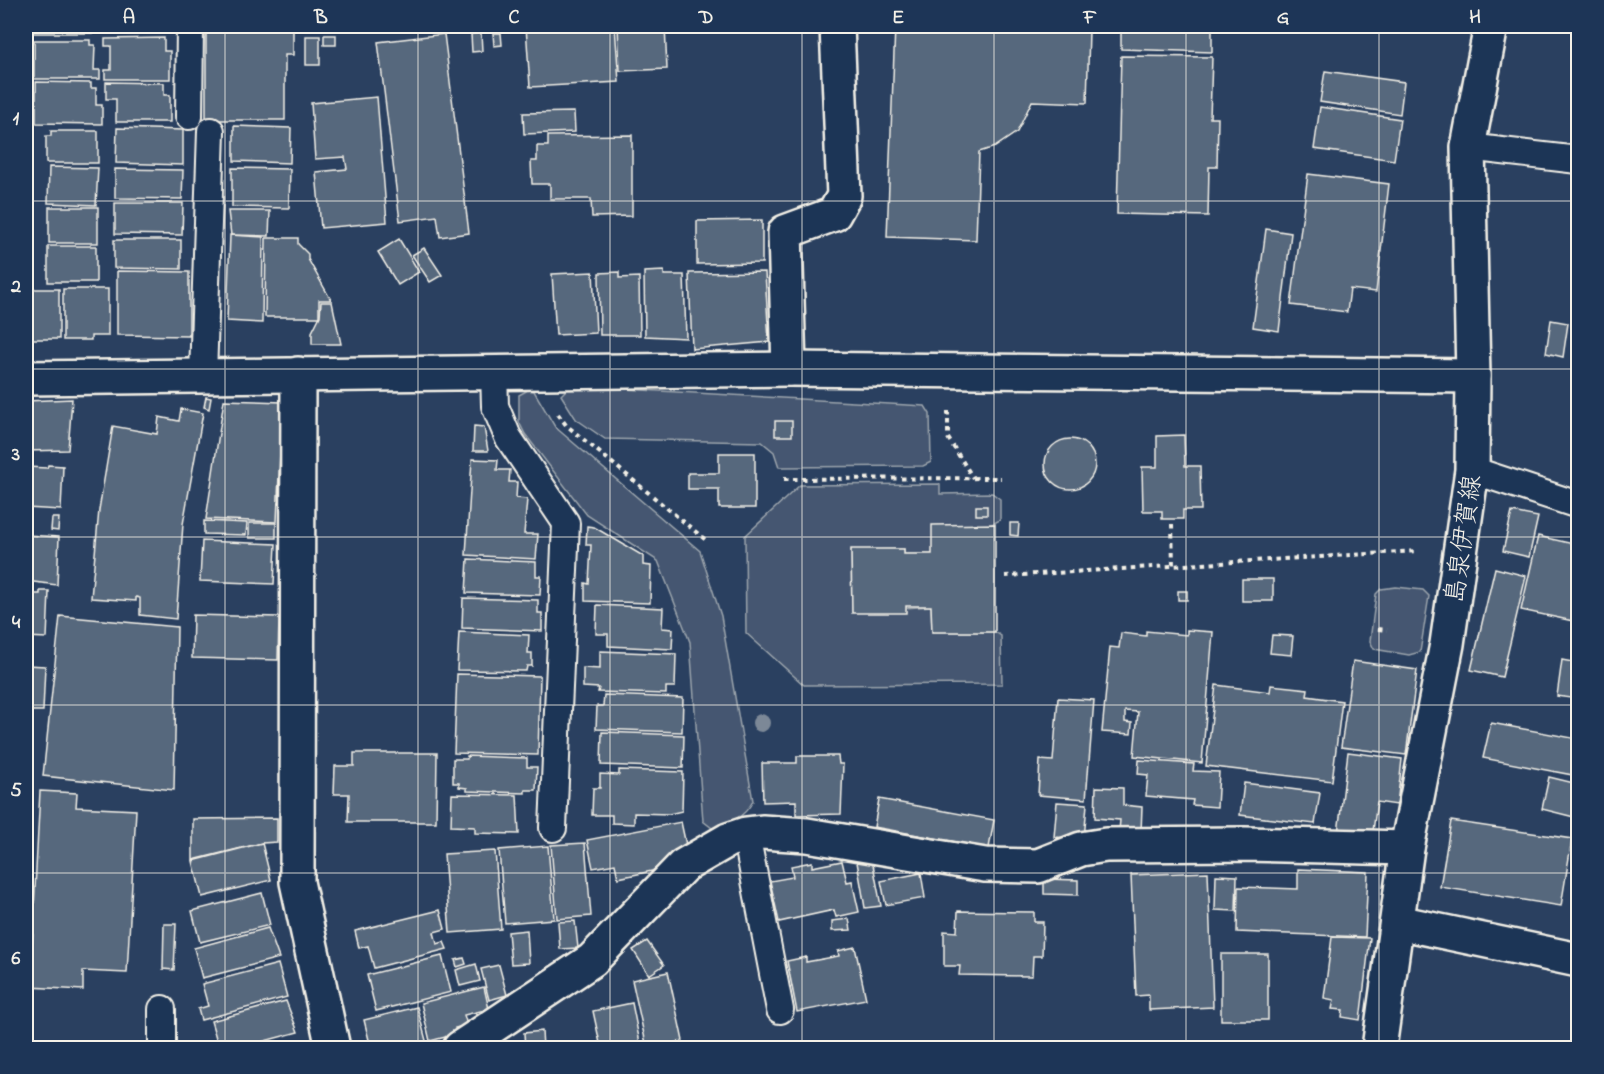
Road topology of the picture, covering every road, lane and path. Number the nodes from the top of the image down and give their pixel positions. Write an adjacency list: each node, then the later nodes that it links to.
1 (190, 26): 4 (lane)
2 (837, 26): 8 (street)
3 (1491, 26): 6 (street, 島泉伊賀線)
4 (189, 116)
5 (211, 131): 13 (lane)
6 (1468, 147): 7 (lane); 14 (street, 島泉伊賀線)
7 (1578, 160)
8 (789, 369): 9 (street); 11 (street)
9 (947, 371): 14 (street); 17 (path)
10 (494, 372): 11 (street); 12 (street); 28 (lane)
11 (529, 372): 22 (path)
12 (298, 374): 13 (street); 36 (street)
13 (203, 376): 15 (street)
14 (1473, 376): 16 (street, 島泉伊賀線)
15 (26, 378)
16 (1472, 470): 20 (lane); 23 (street, 島泉伊賀線)
17 (974, 478): 18 (path); 19 (path)
18 (1001, 478)
19 (784, 479)
20 (1578, 505)
21 (1172, 524): 24 (path)
22 (707, 541)
23 (1461, 547): 24 (path); 30 (street, 島泉伊賀線)
24 (1173, 566): 25 (path)
25 (1005, 576)
26 (1378, 629): 27 (path)
27 (1387, 630)
28 (553, 828)
29 (746, 834): 30 (street); 34 (lane); 37 (street)
30 (1407, 848): 31 (street, 島泉伊賀線)
31 (1397, 922): 32 (street); 38 (street, 島泉伊賀線)
32 (1578, 960)
33 (162, 1009): 35 (lane)
34 (780, 1010)
35 (162, 1048)
36 (333, 1048)
37 (460, 1048)
38 (1379, 1048)

